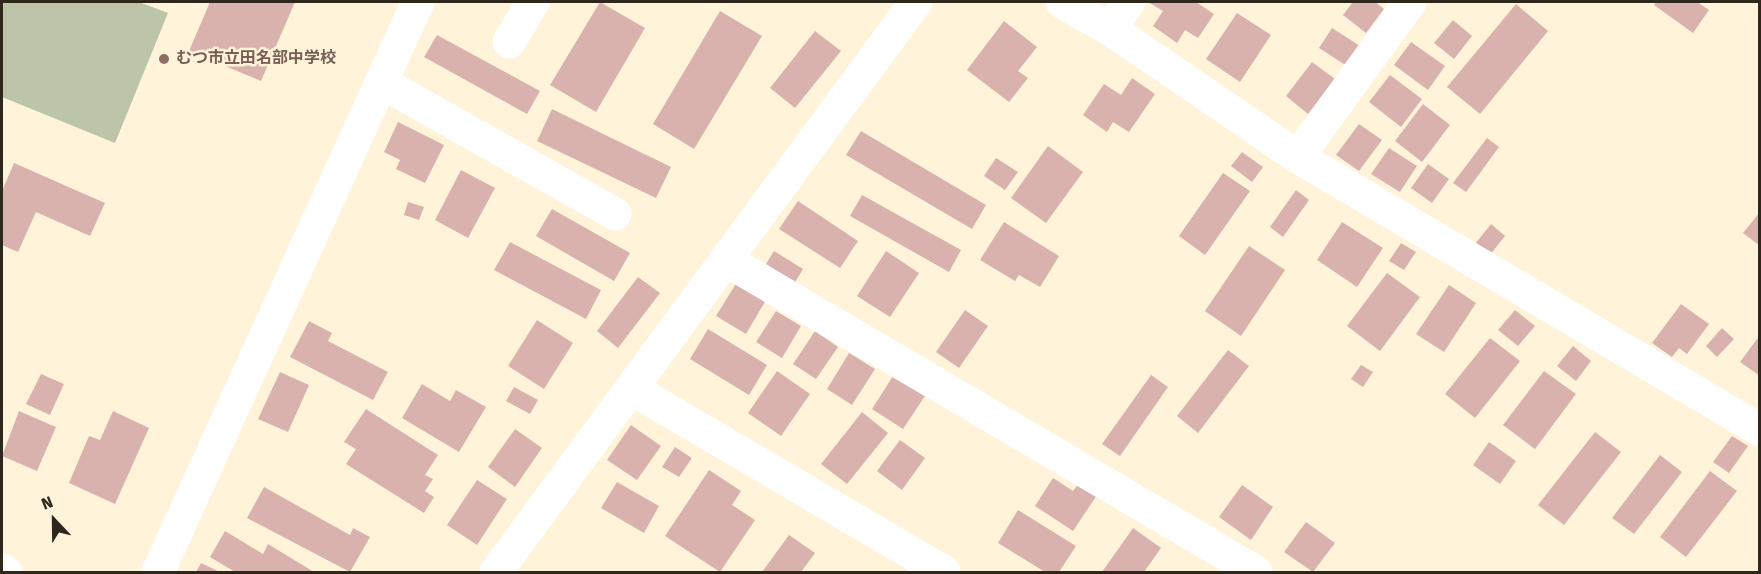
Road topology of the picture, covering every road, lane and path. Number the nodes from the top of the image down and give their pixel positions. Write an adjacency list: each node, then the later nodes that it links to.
1 (418, 2): 9 (street)
2 (534, 2): 8 (street)
3 (916, 2): 12 (street)
4 (1062, 2): 7 (street)
5 (1129, 2): 7 (street)
6 (1410, 2): 10 (street)
7 (1110, 29): 10 (street)
8 (509, 42)
9 (381, 82): 11 (street); 17 (street)
10 (1298, 157): 14 (street)
11 (615, 214)
12 (726, 260): 13 (street); 20 (street)
13 (632, 389): 18 (street); 19 (street)
14 (1760, 430)
15 (2, 570): 16 (street)
16 (6, 573)
17 (158, 573)
18 (496, 573)
19 (944, 573)
20 (1256, 573)

